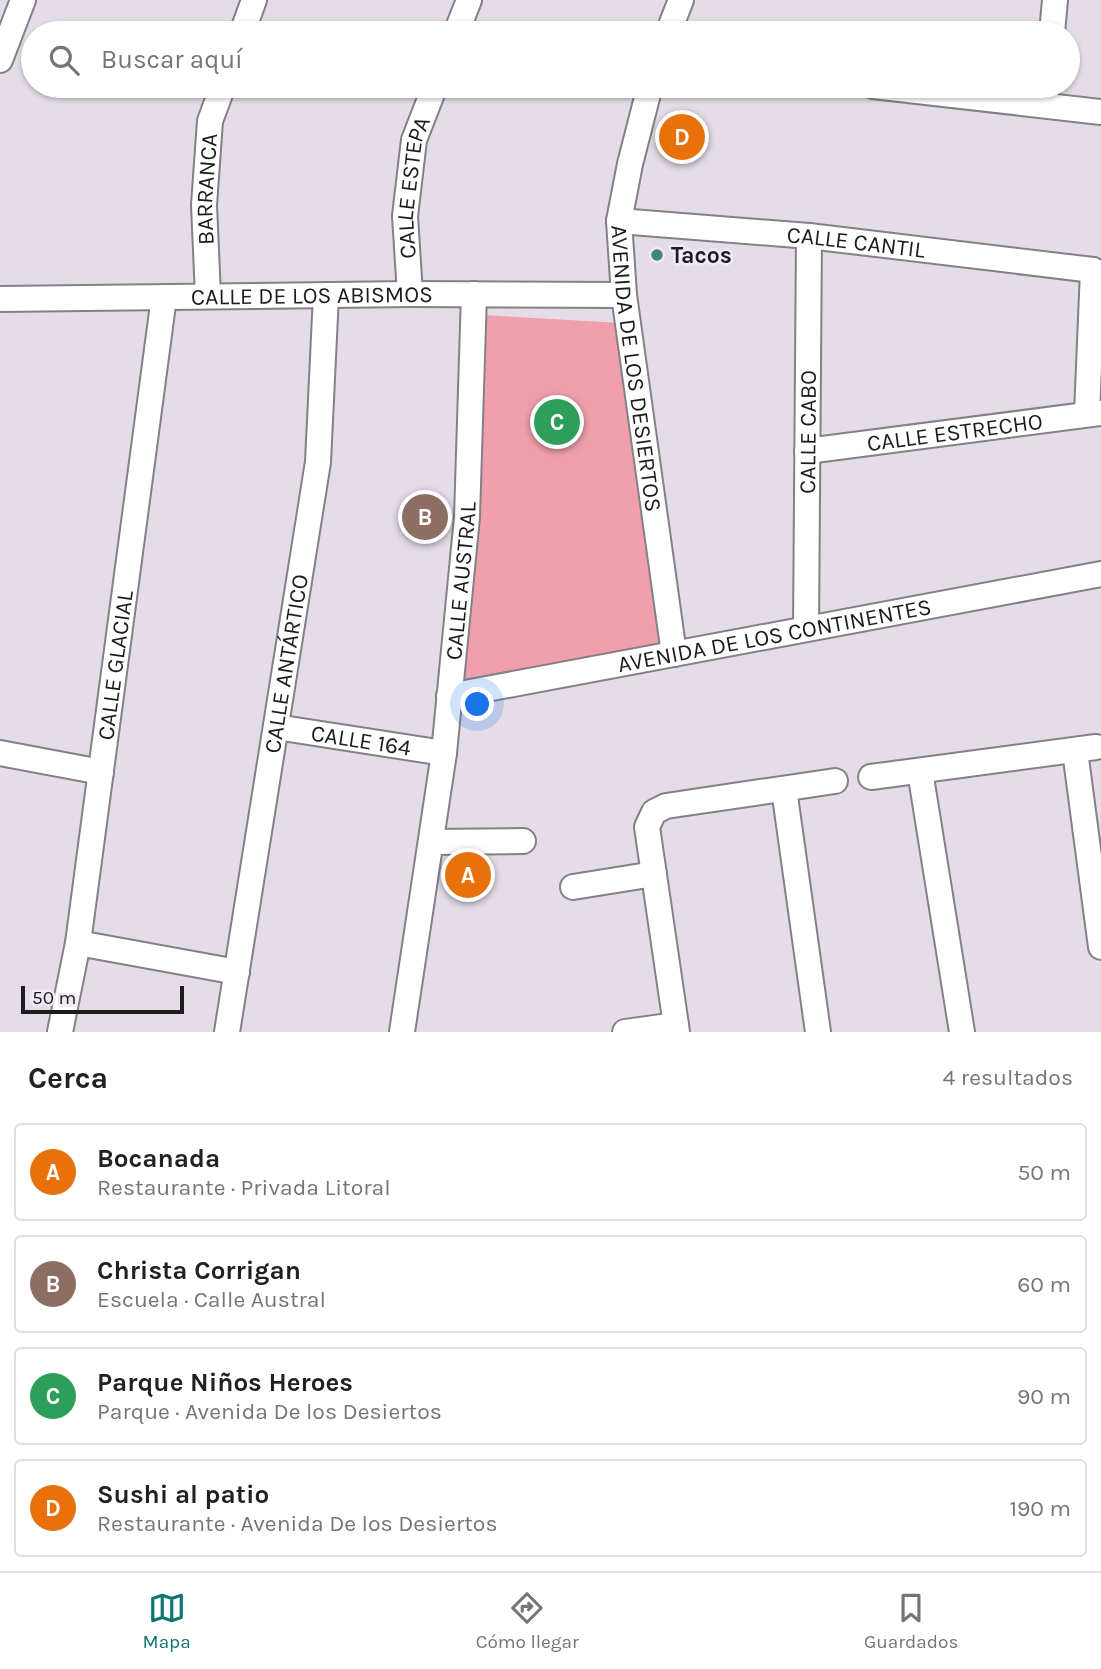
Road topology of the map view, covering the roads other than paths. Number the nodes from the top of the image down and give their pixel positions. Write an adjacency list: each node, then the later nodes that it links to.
1 (23, 0): 10 (street)
2 (254, 0): 6 (street)
3 (469, 0): 7 (street)
4 (681, 0): 8 (street)
5 (1055, 0): 9 (street)
6 (246, 21)
7 (461, 21)
8 (673, 21)
9 (1053, 21)
10 (0, 60)
11 (219, 98): 23 (street, BARRANCA)
12 (430, 98): 19 (street, CALLE ESTEPA)
13 (647, 98): 16 (street, AVENIDA DE LOS DESIERTOS)
14 (1057, 98): 15 (street)
15 (1101, 112)
16 (620, 221): 17 (street, CALLE CANTIL); 22 (street, AVENIDA DE LOS DESIERTOS)
17 (809, 236): 18 (street, CALLE CANTIL); 27 (street, CALLE CABO)
18 (1097, 273): 26 (street, CALLE CANTIL)
19 (410, 294): 20 (street, CALLE DE LOS ABISMOS); 21 (street, CALLE DE LOS ABISMOS)
20 (474, 294): 22 (street, CALLE DE LOS ABISMOS); 31 (street, CALLE AUSTRAL)
21 (326, 295): 23 (street, CALLE DE LOS ABISMOS); 32 (street, CALLE ANTÁRTICO)
22 (624, 295): 30 (street, AVENIDA DE LOS DESIERTOS)
23 (208, 296): 24 (street, CALLE DE LOS ABISMOS)
24 (164, 297): 25 (street, CALLE DE LOS ABISMOS); 36 (street, CALLE GLACIAL)
25 (0, 299)
26 (1094, 413): 27 (street, CALLE ESTRECHO)
27 (807, 451): 29 (street, CALLE CABO)
28 (1101, 575): 29 (street, AVENIDA DE LOS CONTINENTES)
29 (806, 628): 30 (street, AVENIDA DE LOS CONTINENTES)
30 (674, 654): 31 (street, AVENIDA DE LOS CONTINENTES)
31 (449, 696): 34 (street, CALLE AUSTRAL)
32 (276, 727): 34 (street, CALLE 164); 46 (street, CALLE ANTÁRTICO)
33 (0, 753): 36 (street)
34 (444, 753): 41 (street, CALLE AUSTRAL)
35 (920, 771): 37 (street); 45 (street); 53 (street)
36 (101, 772): 44 (street, CALLE GLACIAL)
37 (871, 777)
38 (835, 781): 39 (street)
39 (784, 789): 42 (street); 52 (street)
40 (523, 841): 41 (street)
41 (432, 842): 50 (street, CALLE AUSTRAL)
42 (654, 874): 43 (street); 47 (street)
43 (573, 887)
44 (78, 943): 46 (street); 48 (street, CALLE GLACIAL)
45 (1101, 947)
46 (237, 972): 49 (street, CALLE ANTÁRTICO)
47 (677, 1028): 51 (street)
48 (60, 1032)
49 (227, 1032)
50 (402, 1032)
51 (625, 1032)
52 (818, 1032)
53 (962, 1032)

